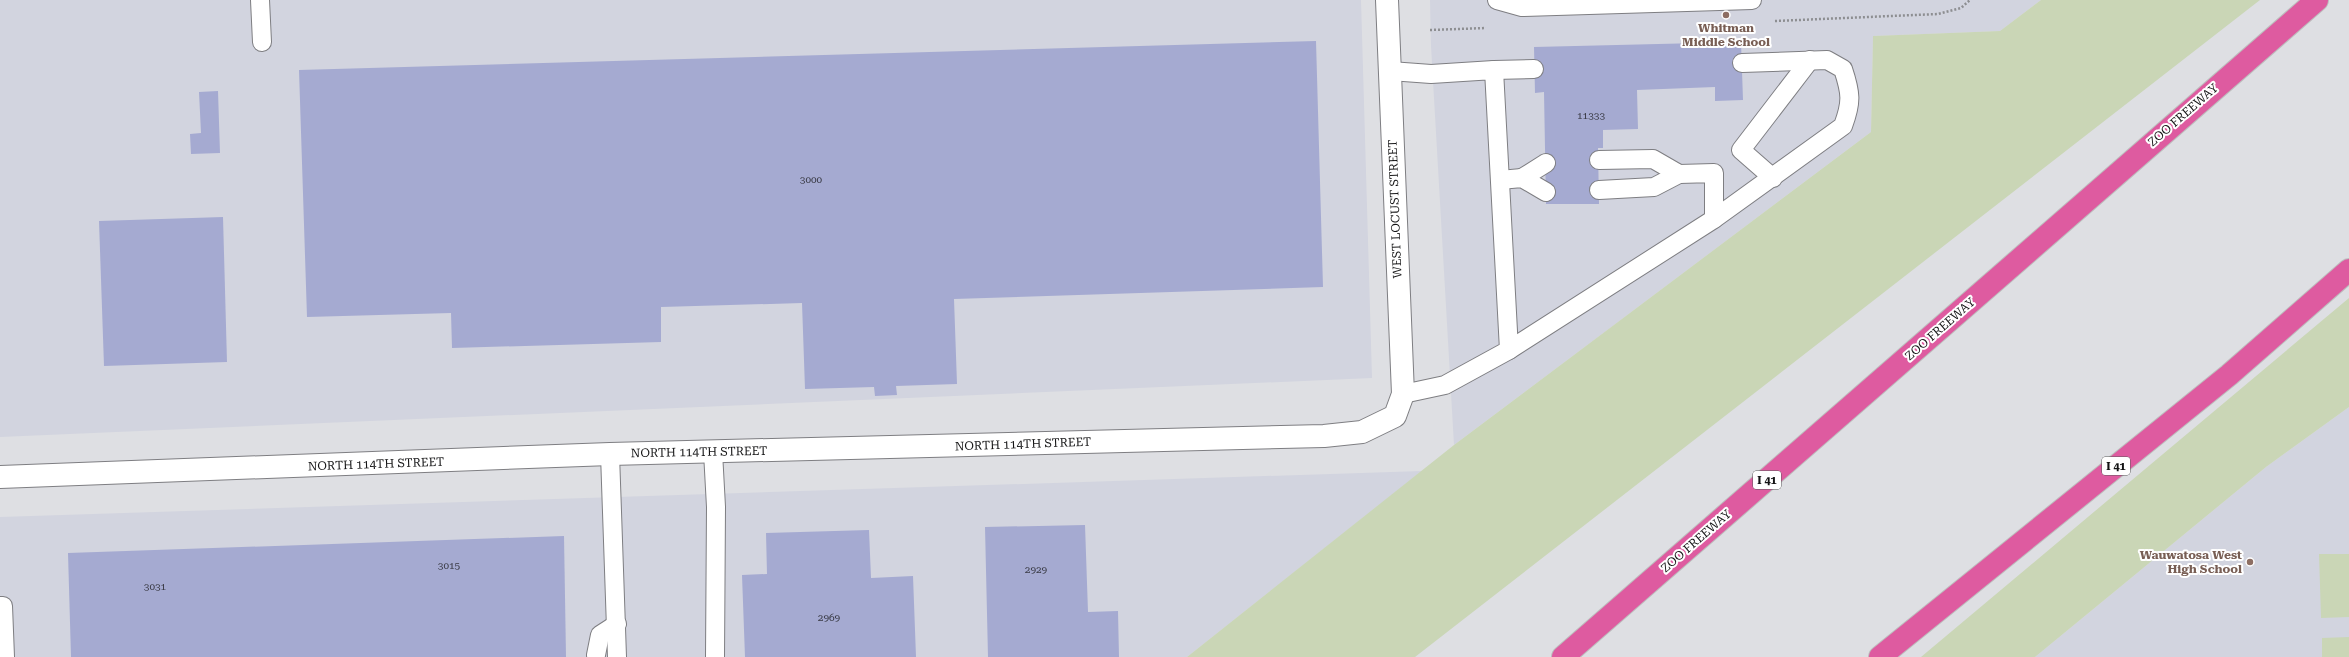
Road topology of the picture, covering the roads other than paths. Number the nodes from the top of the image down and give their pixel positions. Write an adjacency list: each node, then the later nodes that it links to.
1 (260, 0): 6 (lane)
2 (1388, 0): 11 (street, WEST LOCUST STREET)
3 (1497, 0): 4 (lane)
4 (1752, 0)
5 (2316, 0): 31 (highway, ZOO FREEWAY / I 41)
6 (262, 42)
7 (1810, 60): 8 (lane); 16 (lane); 16 (lane)
8 (1742, 62)
9 (1534, 69): 10 (lane)
10 (1494, 70): 11 (lane); 17 (lane)
11 (1390, 71): 23 (street, WEST LOCUST STREET)
12 (1598, 160): 14 (lane)
13 (1546, 163): 15 (lane)
14 (1679, 174): 18 (lane); 20 (lane)
15 (1522, 178): 17 (lane); 19 (lane)
16 (1773, 178): 20 (lane)
17 (1500, 180): 22 (lane)
18 (1599, 190)
19 (1546, 192)
20 (1714, 219): 22 (lane)
21 (2349, 270): 35 (highway, I 41)
22 (1509, 350): 23 (lane)
23 (1403, 394): 24 (street, WEST LOCUST STREET)
24 (1395, 416): 25 (street, NORTH 114TH STREET)
25 (713, 452): 26 (street, NORTH 114TH STREET); 34 (lane)
26 (610, 454): 27 (street, NORTH 114TH STREET); 29 (lane)
27 (0, 477)
28 (0, 606): 32 (lane)
29 (617, 624): 30 (lane); 33 (lane)
30 (596, 655)
31 (1565, 655)
32 (5, 657)
33 (617, 657)
34 (715, 657)
35 (1880, 657)

